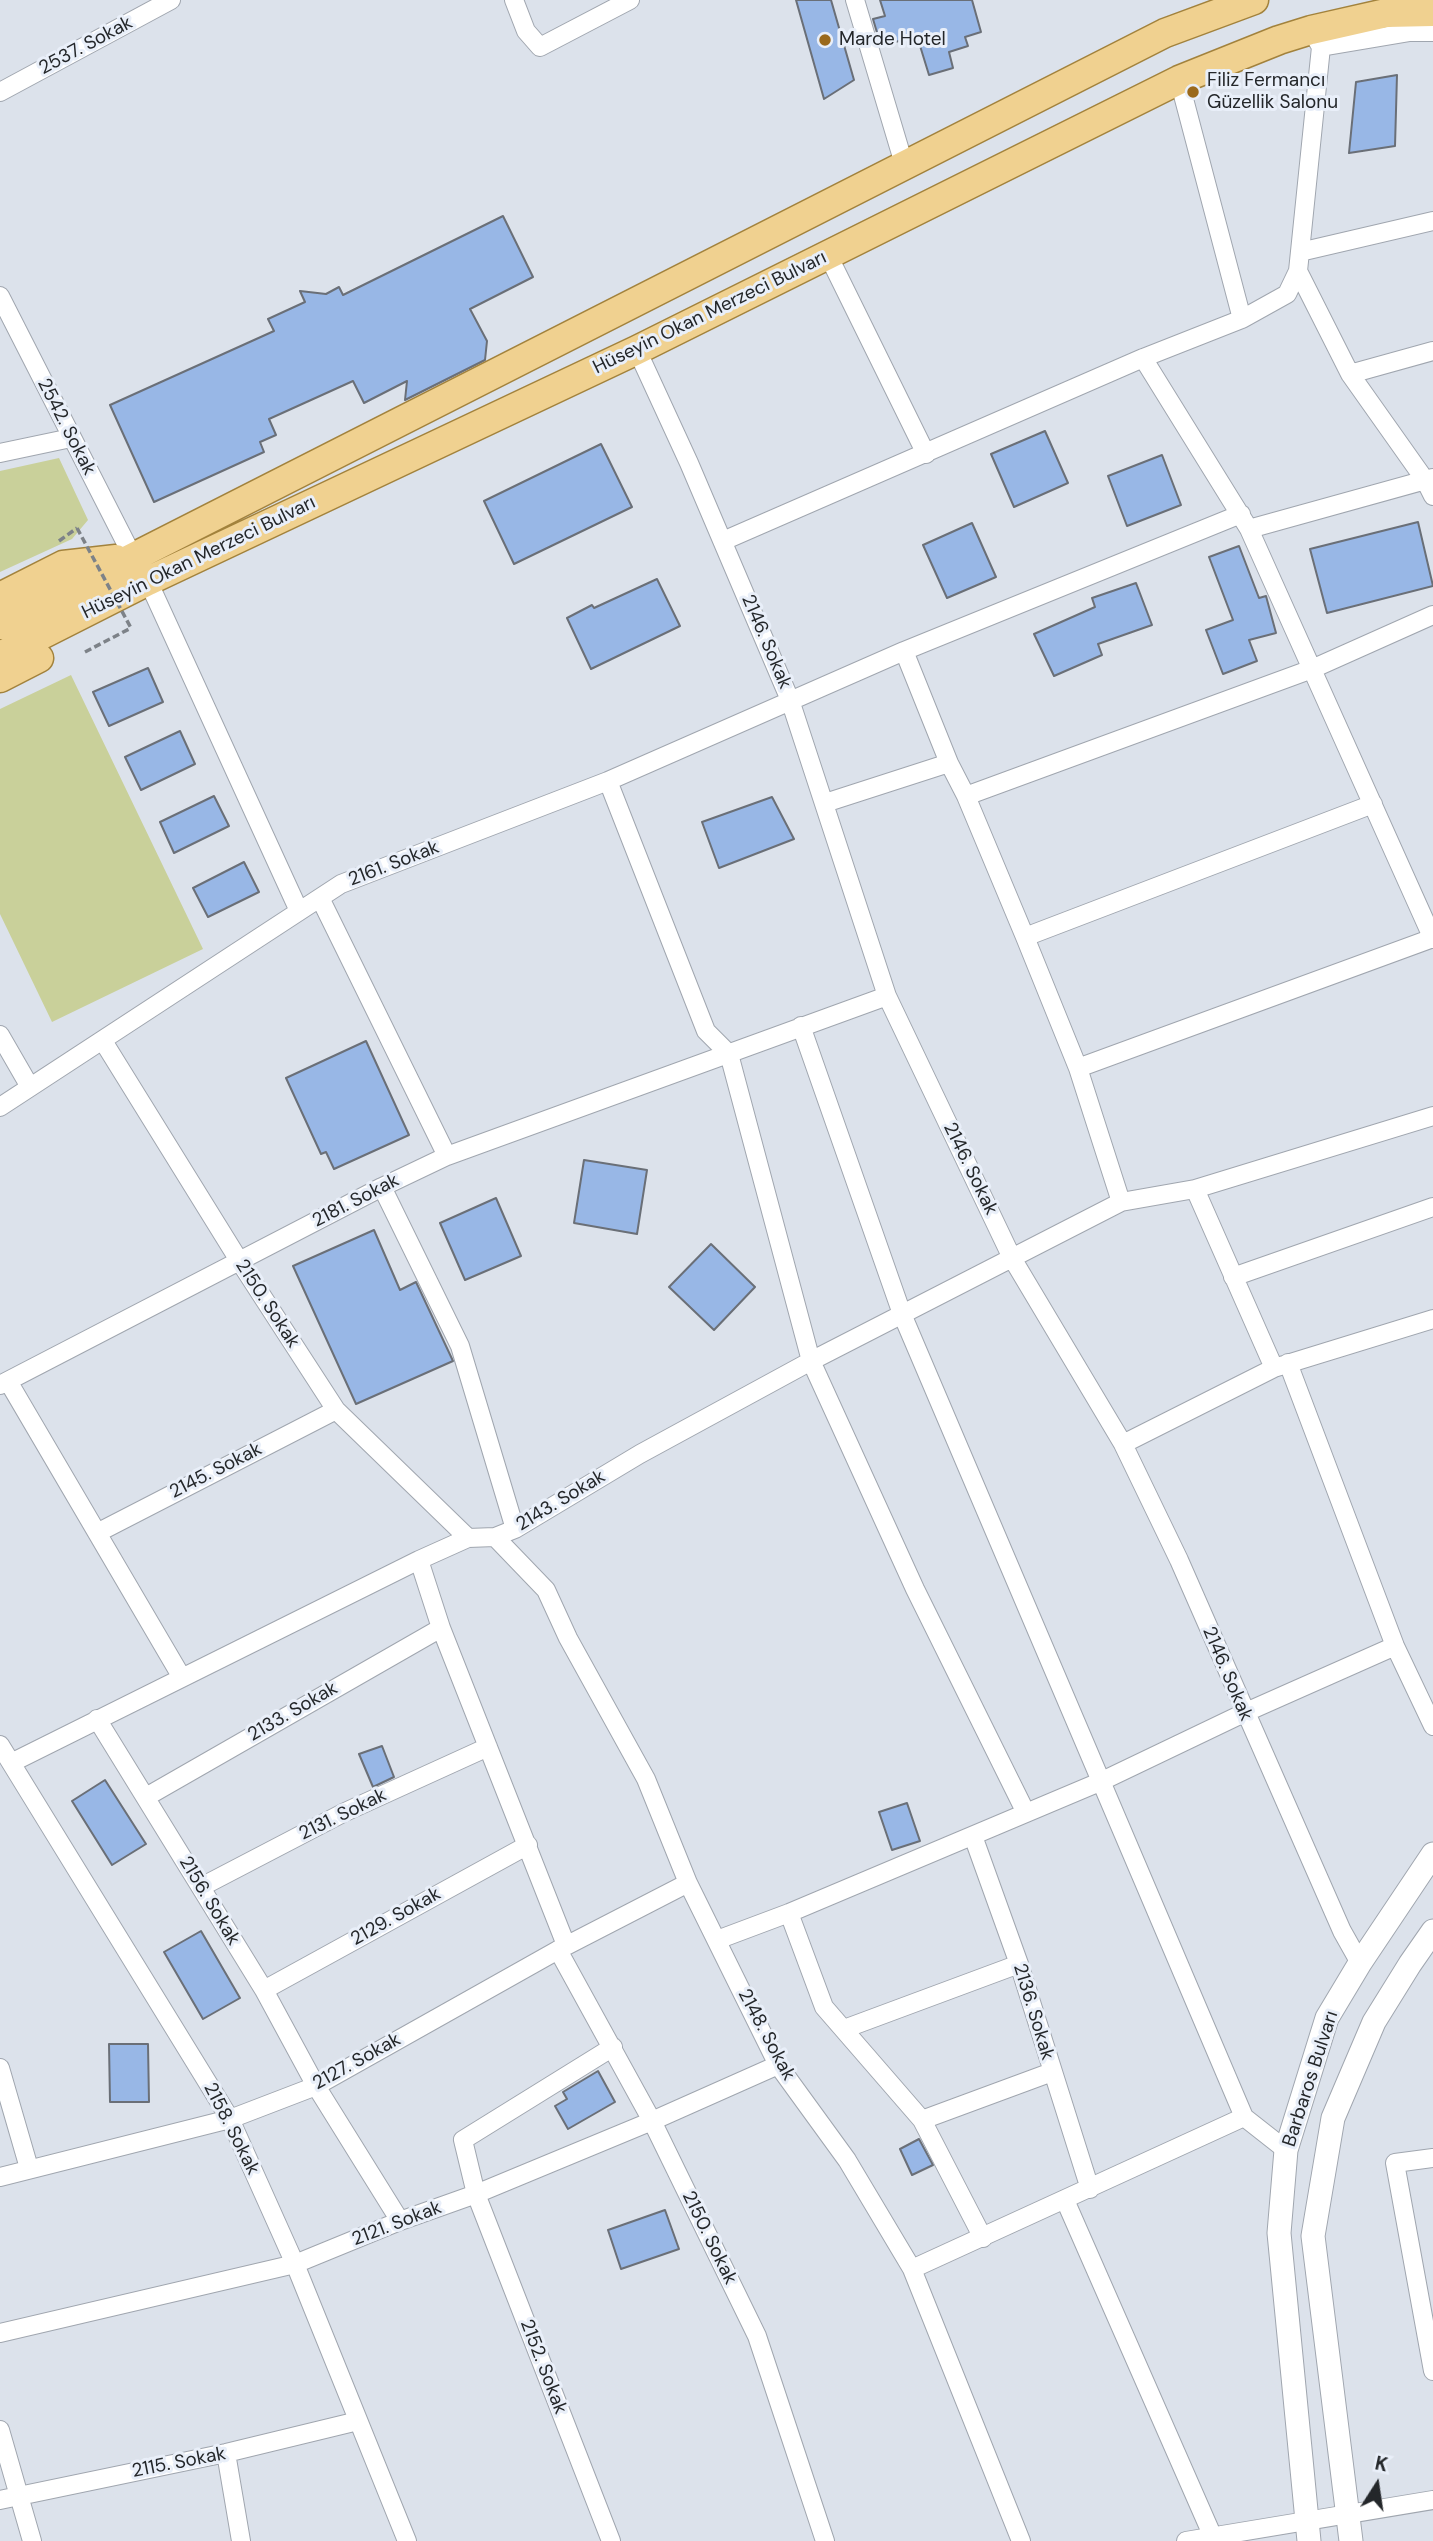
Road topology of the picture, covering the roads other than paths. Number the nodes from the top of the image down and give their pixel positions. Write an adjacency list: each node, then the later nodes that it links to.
1 (171, 0): 10 (street, 2537. Sokak)
2 (514, 0): 3 (street)
3 (630, 0)
4 (855, 0): 11 (street)
5 (1254, 0): 11 (main road, Hüseyin Okan Merzeci Bulvarı)
6 (1433, 12): 8 (main road, Hüseyin Okan Merzeci Bulvarı)
7 (1433, 32): 8 (street)
8 (1316, 38): 9 (main road, Hüseyin Okan Merzeci Bulvarı); 13 (street)
9 (1179, 80): 14 (main road, Hüseyin Okan Merzeci Bulvarı); 17 (street)
10 (0, 92)
11 (904, 164): 28 (main road, Hüseyin Okan Merzeci Bulvarı)
12 (1433, 220): 13 (street)
13 (1300, 252): 15 (street)
14 (828, 255): 18 (main road, Hüseyin Okan Merzeci Bulvarı); 24 (street)
15 (1298, 271): 17 (street); 21 (street)
16 (0, 296): 22 (street, 2542. Sokak)
17 (1242, 319): 20 (street)
18 (637, 350): 27 (street, 2146. Sokak); 28 (main road, Hüseyin Okan Merzeci Bulvarı)
19 (1433, 351): 21 (street)
20 (1143, 358): 24 (street); 26 (street)
21 (1350, 374): 25 (street)
22 (71, 438): 23 (street); 28 (street, 2542. Sokak)
23 (0, 453)
24 (926, 454): 27 (street)
25 (1430, 485): 26 (street, 2161. Sokak)
26 (1245, 521): 32 (street, 2161. Sokak); 34 (street)
27 (723, 541): 36 (street, 2146. Sokak)
28 (140, 569): 29 (main road); 31 (main road, Hüseyin Okan Merzeci Bulvarı); 33 (main road, Hüseyin Okan Merzeci Bulvarı); 35 (main road); 43 (street, 2542. Sokak)
29 (0, 597)
30 (1433, 615): 34 (street)
31 (0, 625)
32 (904, 651): 36 (street, 2161. Sokak); 37 (street)
33 (0, 656)
34 (1312, 669): 39 (street); 41 (street)
35 (0, 678)
36 (790, 700): 38 (street, 2161. Sokak); 40 (street, 2146. Sokak)
37 (949, 763): 39 (street); 40 (street)
38 (608, 781): 42 (street, 2161. Sokak); 50 (street)
39 (966, 796): 44 (street)
40 (825, 803): 46 (street, 2146. Sokak)
41 (1373, 804): 44 (street); 45 (street)
42 (320, 898): 43 (street, 2161. Sokak); 55 (street)
43 (299, 911): 49 (street, 2161. Sokak)
44 (1025, 937): 51 (street)
45 (1433, 939): 51 (street)
46 (887, 996): 47 (street, 2181. Sokak); 60 (street, 2146. Sokak)
47 (801, 1026): 50 (street, 2181. Sokak); 63 (street)
48 (0, 1035): 52 (street)
49 (103, 1041): 52 (street, 2161. Sokak); 61 (street, 2150. Sokak)
50 (729, 1054): 55 (street, 2181. Sokak); 65 (street)
51 (1078, 1068): 58 (street)
52 (30, 1087): 53 (street, 2161. Sokak)
53 (0, 1107)
54 (1433, 1116): 57 (street, 2143. Sokak)
55 (447, 1156): 56 (street, 2181. Sokak)
56 (382, 1187): 61 (street, 2181. Sokak); 70 (street)
57 (1195, 1189): 58 (street, 2143. Sokak); 62 (street)
58 (1121, 1202): 60 (street, 2143. Sokak)
59 (1433, 1207): 62 (street)
60 (1012, 1258): 63 (street, 2143. Sokak); 69 (street, 2146. Sokak)
61 (240, 1262): 67 (street, 2181. Sokak); 68 (street, 2150. Sokak)
62 (1233, 1277): 66 (street)
63 (902, 1314): 65 (street, 2143. Sokak); 84 (street)
64 (1433, 1319): 66 (street)
65 (811, 1361): 70 (street, 2143. Sokak); 86 (street)
66 (1281, 1366): 69 (street); 76 (street)
67 (4, 1383): 71 (street)
68 (335, 1410): 71 (street, 2145. Sokak); 73 (street, 2150. Sokak)
69 (1123, 1444): 78 (street, 2146. Sokak)
70 (515, 1529): 72 (street, 2143. Sokak)
71 (97, 1533): 77 (street)
72 (495, 1537): 73 (street, 2143. Sokak); 90 (street, 2148. Sokak)
73 (468, 1538): 74 (street, 2143. Sokak)
74 (419, 1560): 75 (street, 2150. Sokak); 77 (street, 2143. Sokak)
75 (441, 1628): 82 (street, 2150. Sokak); 85 (street, 2133. Sokak)
76 (1395, 1646): 78 (street); 80 (street)
77 (181, 1676): 79 (street, 2143. Sokak)
78 (1244, 1713): 84 (street); 96 (street, 2146. Sokak)
79 (97, 1719): 83 (street, 2143. Sokak); 85 (street, 2156. Sokak)
80 (1433, 1726)
81 (0, 1745): 83 (street, 2158. Sokak)
82 (488, 1747): 88 (street, 2150. Sokak); 91 (street, 2131. Sokak)
83 (11, 1763): 106 (street, 2158. Sokak)
84 (1102, 1781): 86 (street); 105 (street)
85 (146, 1797): 91 (street, 2156. Sokak)
86 (1026, 1813): 87 (street)
87 (973, 1836): 92 (street); 97 (street, 2136. Sokak)
88 (528, 1845): 95 (street, 2150. Sokak); 98 (street, 2129. Sokak)
89 (1433, 1854): 96 (street, Barbaros Bulvarı)
90 (688, 1883): 94 (street, 2148. Sokak); 95 (street, 2127. Sokak)
91 (201, 1887): 98 (street, 2156. Sokak)
92 (789, 1913): 94 (street); 99 (street)
93 (1433, 1931): 128 (street, Barbaros Bulvarı)
94 (717, 1940): 101 (street, 2148. Sokak)
95 (562, 1947): 100 (street, 2150. Sokak); 104 (street, 2127. Sokak)
96 (1360, 1963): 109 (street, Barbaros Bulvarı)
97 (1018, 1964): 99 (street); 103 (street, 2136. Sokak)
98 (264, 1990): 104 (street, 2156. Sokak)
99 (844, 2029): 107 (street)
100 (613, 2047): 108 (street, 2150. Sokak); 114 (street, 2152. Sokak)
101 (778, 2065): 108 (street, 2121. Sokak); 119 (street, 2148. Sokak)
102 (0, 2068): 111 (street)
103 (1052, 2072): 107 (street); 113 (street, 2136. Sokak)
104 (316, 2086): 106 (street, 2127. Sokak); 116 (street, 2156. Sokak)
105 (1244, 2117): 109 (street); 113 (street)
106 (230, 2119): 111 (street, 2127. Sokak); 118 (street, 2158. Sokak)
107 (922, 2120): 117 (street)
108 (652, 2121): 114 (street, 2121. Sokak); 135 (street, 2150. Sokak)
109 (1286, 2150): 129 (street, Barbaros Bulvarı)
110 (1433, 2158): 121 (street)
111 (29, 2168): 112 (street, 2127. Sokak)
112 (0, 2177)
113 (1090, 2189): 115 (street)
114 (476, 2194): 116 (street, 2121. Sokak); 134 (street, 2152. Sokak)
115 (1065, 2200): 117 (street); 130 (street)
116 (400, 2221): 118 (street, 2121. Sokak)
117 (983, 2238): 119 (street)
118 (295, 2264): 120 (street, 2121. Sokak); 122 (street, 2158. Sokak)
119 (912, 2269): 136 (street, 2148. Sokak)
120 (0, 2333)
121 (1433, 2371)
122 (358, 2421): 124 (street, 2115. Sokak); 133 (street, 2158. Sokak)
123 (0, 2431): 125 (street)
124 (226, 2453): 125 (street, 2115. Sokak); 132 (street)
125 (18, 2495): 126 (street, 2115. Sokak); 131 (street)
126 (0, 2500)
127 (1433, 2500): 128 (street)
128 (1347, 2514): 129 (street); 138 (street, Barbaros Bulvarı)
129 (1309, 2531): 130 (street)
130 (1213, 2536): 137 (street)
131 (32, 2541)
132 (241, 2541)
133 (407, 2541)
134 (611, 2541)
135 (825, 2541)
136 (1021, 2541)
137 (1186, 2541)
138 (1351, 2541)

